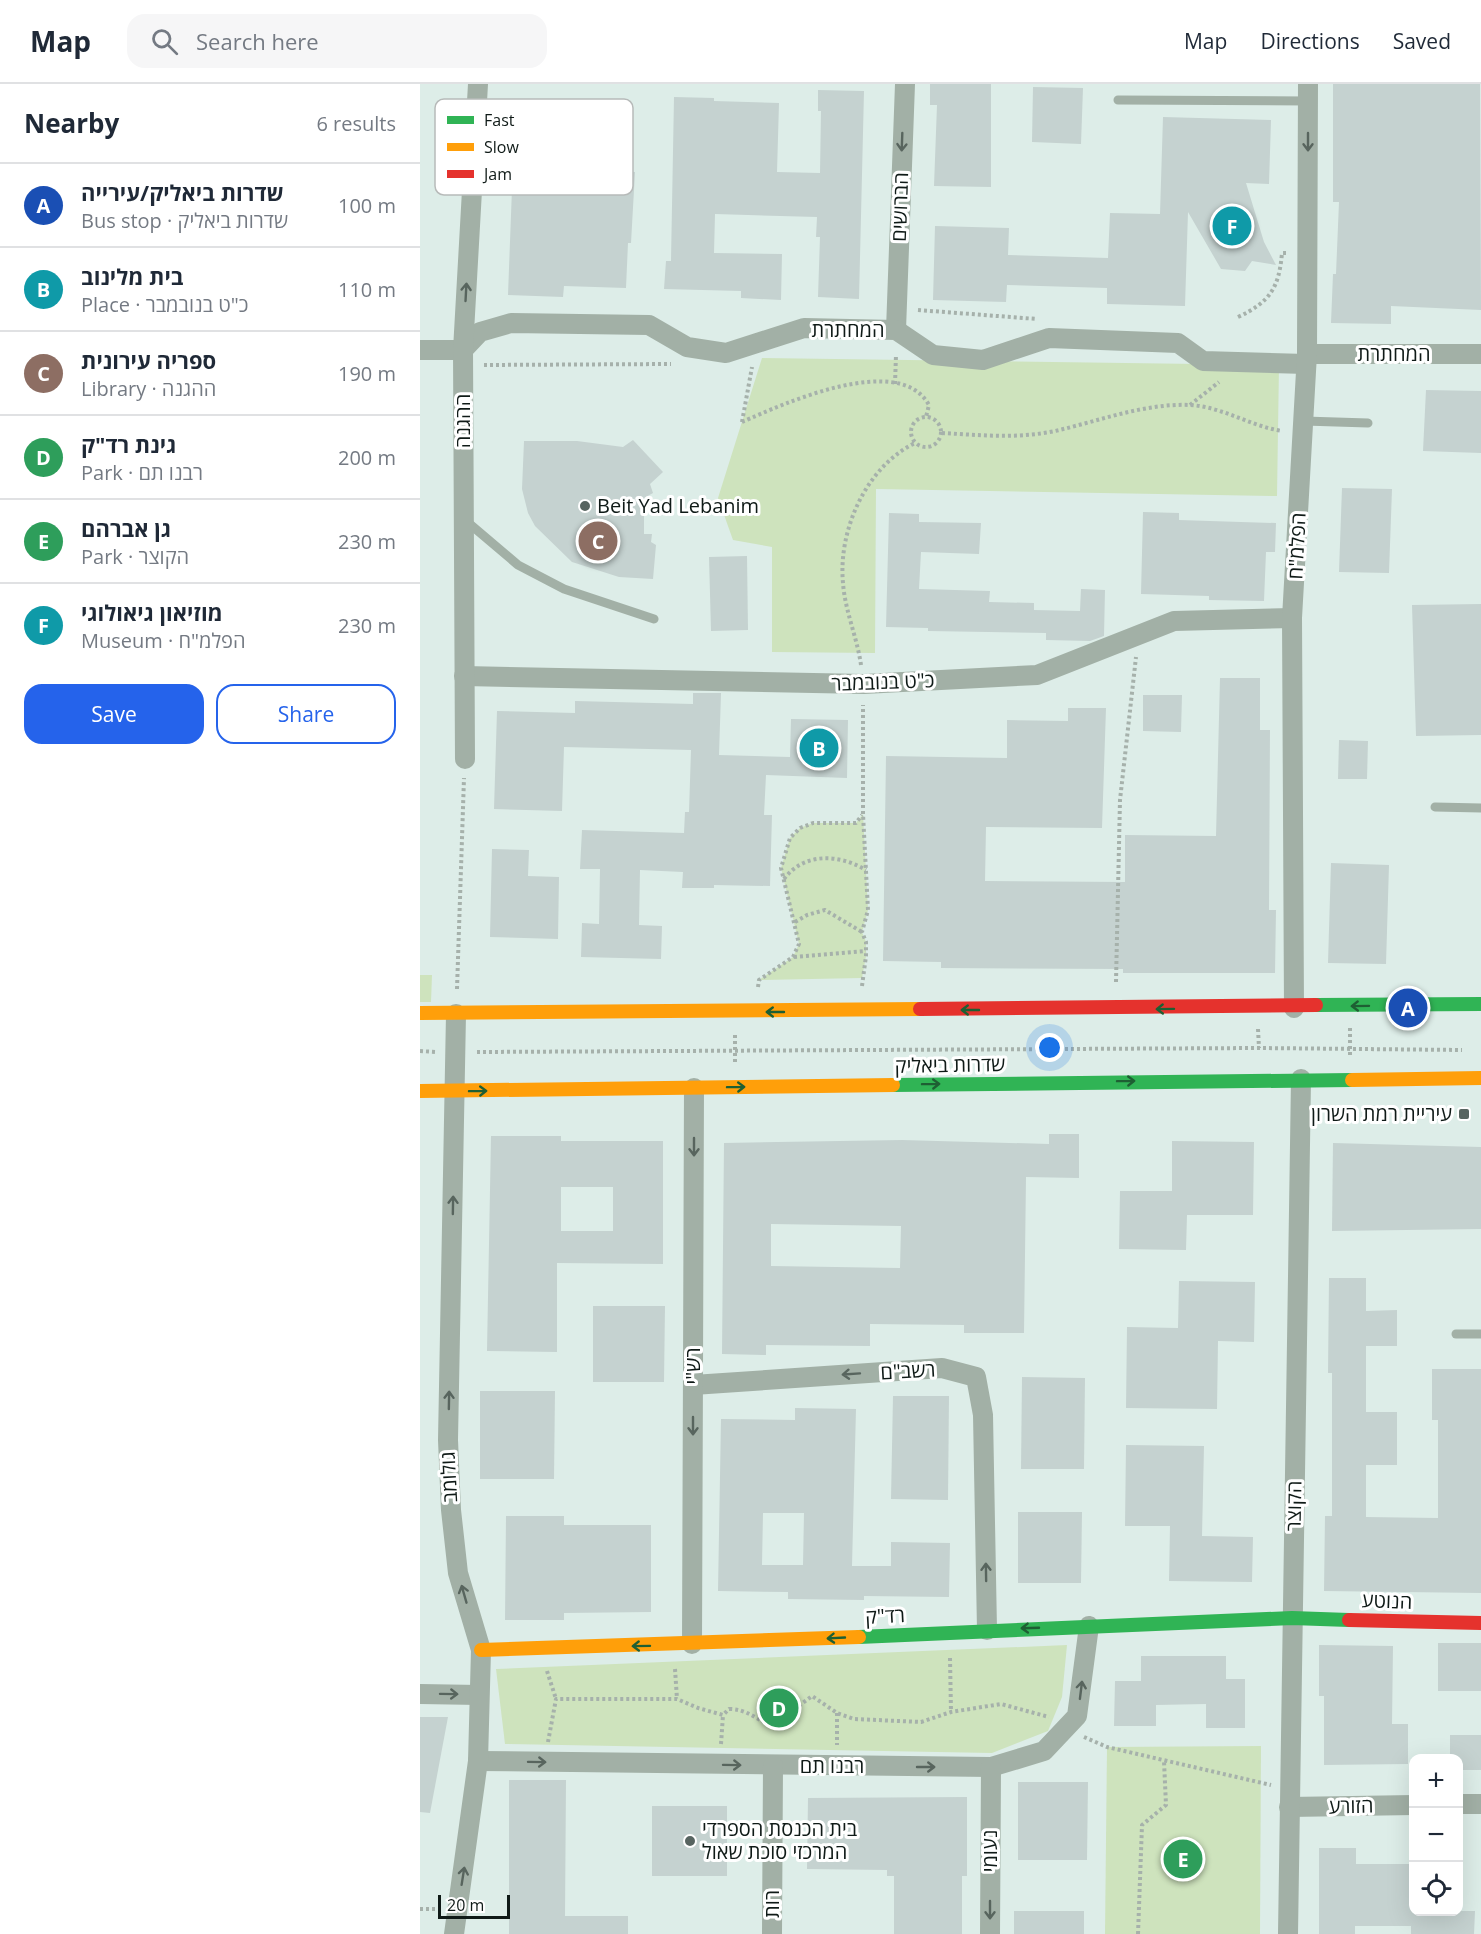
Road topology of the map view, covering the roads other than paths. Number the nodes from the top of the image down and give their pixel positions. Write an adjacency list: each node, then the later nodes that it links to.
1 (478, 84): 4 (street, ההגנה, one-way to 1)
2 (904, 84): 7 (street, הברושים, one-way to 7)
3 (1308, 92): 5 (lane); 11 (street, הפלמ"ח, one-way to 11)
4 (477, 99)
5 (1118, 100)
6 (472, 195): 10 (street, ההגנה, one-way to 6)
7 (896, 330): 10 (street, המחתרת); 11 (street, המחתרת)
8 (420, 350): 10 (street)
9 (1481, 354): 11 (street, המחתרת)
10 (463, 357): 14 (street, ההגנה)
11 (1307, 359): 13 (street, הפלמ"ח)
12 (1368, 423): 13 (lane)
13 (1304, 428): 15 (street, הפלמ"ח)
14 (464, 519): 16 (lane); 17 (street, ההגנה)
15 (1292, 618): 17 (street, כ"ט בנובמבר); 22 (street, הפלמ"ח)
16 (654, 619)
17 (464, 676): 18 (street, ההגנה)
18 (465, 759)
19 (1435, 807): 20 (lane)
20 (1481, 808)
21 (1481, 1004): 22 (street, one-way to 22)
22 (1294, 1008): 24 (street, one-way to 24)
23 (420, 1013): 24 (street)
24 (456, 1014): 29 (street, גולומב)
25 (1481, 1078): 26 (street, שדרות ביאליק)
26 (1301, 1079): 27 (street, שדרות ביאליק, one-way to 26); 33 (street, הקוצר)
27 (694, 1088): 29 (street, שדרות ביאליק, one-way to 27); 32 (street, רש"י, one-way to 32)
28 (420, 1091): 29 (street, שדרות ביאליק)
29 (456, 1091): 38 (street, גולומב, one-way to 29)
30 (1456, 1334): 31 (lane)
31 (1481, 1334)
32 (693, 1385): 36 (street, רשב"ם, one-way to 32); 37 (street, רש"י, one-way to 37)
33 (1292, 1617): 34 (street, הנוטע); 35 (street, רד"ק); 47 (street, הקוצר)
34 (1481, 1623)
35 (1089, 1626): 36 (street, רד"ק, one-way to 36); 43 (street, רבנו תם, one-way to 35)
36 (987, 1630): 37 (street, רד"ק, one-way to 37)
37 (692, 1644): 38 (street, רד"ק, one-way to 38)
38 (481, 1650): 40 (street, גולומב)
39 (420, 1694): 40 (street, one-way to 40)
40 (479, 1695): 41 (street, גולומב)
41 (478, 1761): 42 (street, רבנו תם, one-way to 42); 48 (street, גולומב, one-way to 41)
42 (773, 1766): 43 (street, רבנו תם, one-way to 43); 49 (street, רות)
43 (991, 1767): 50 (street, נעומי, one-way to 50)
44 (1463, 1804): 45 (street)
45 (1481, 1804)
46 (1409, 1805): 47 (street, הזורע)
47 (1289, 1807): 51 (street, הקוצר)
48 (454, 1934)
49 (772, 1934)
50 (990, 1934)
51 (1288, 1934)

